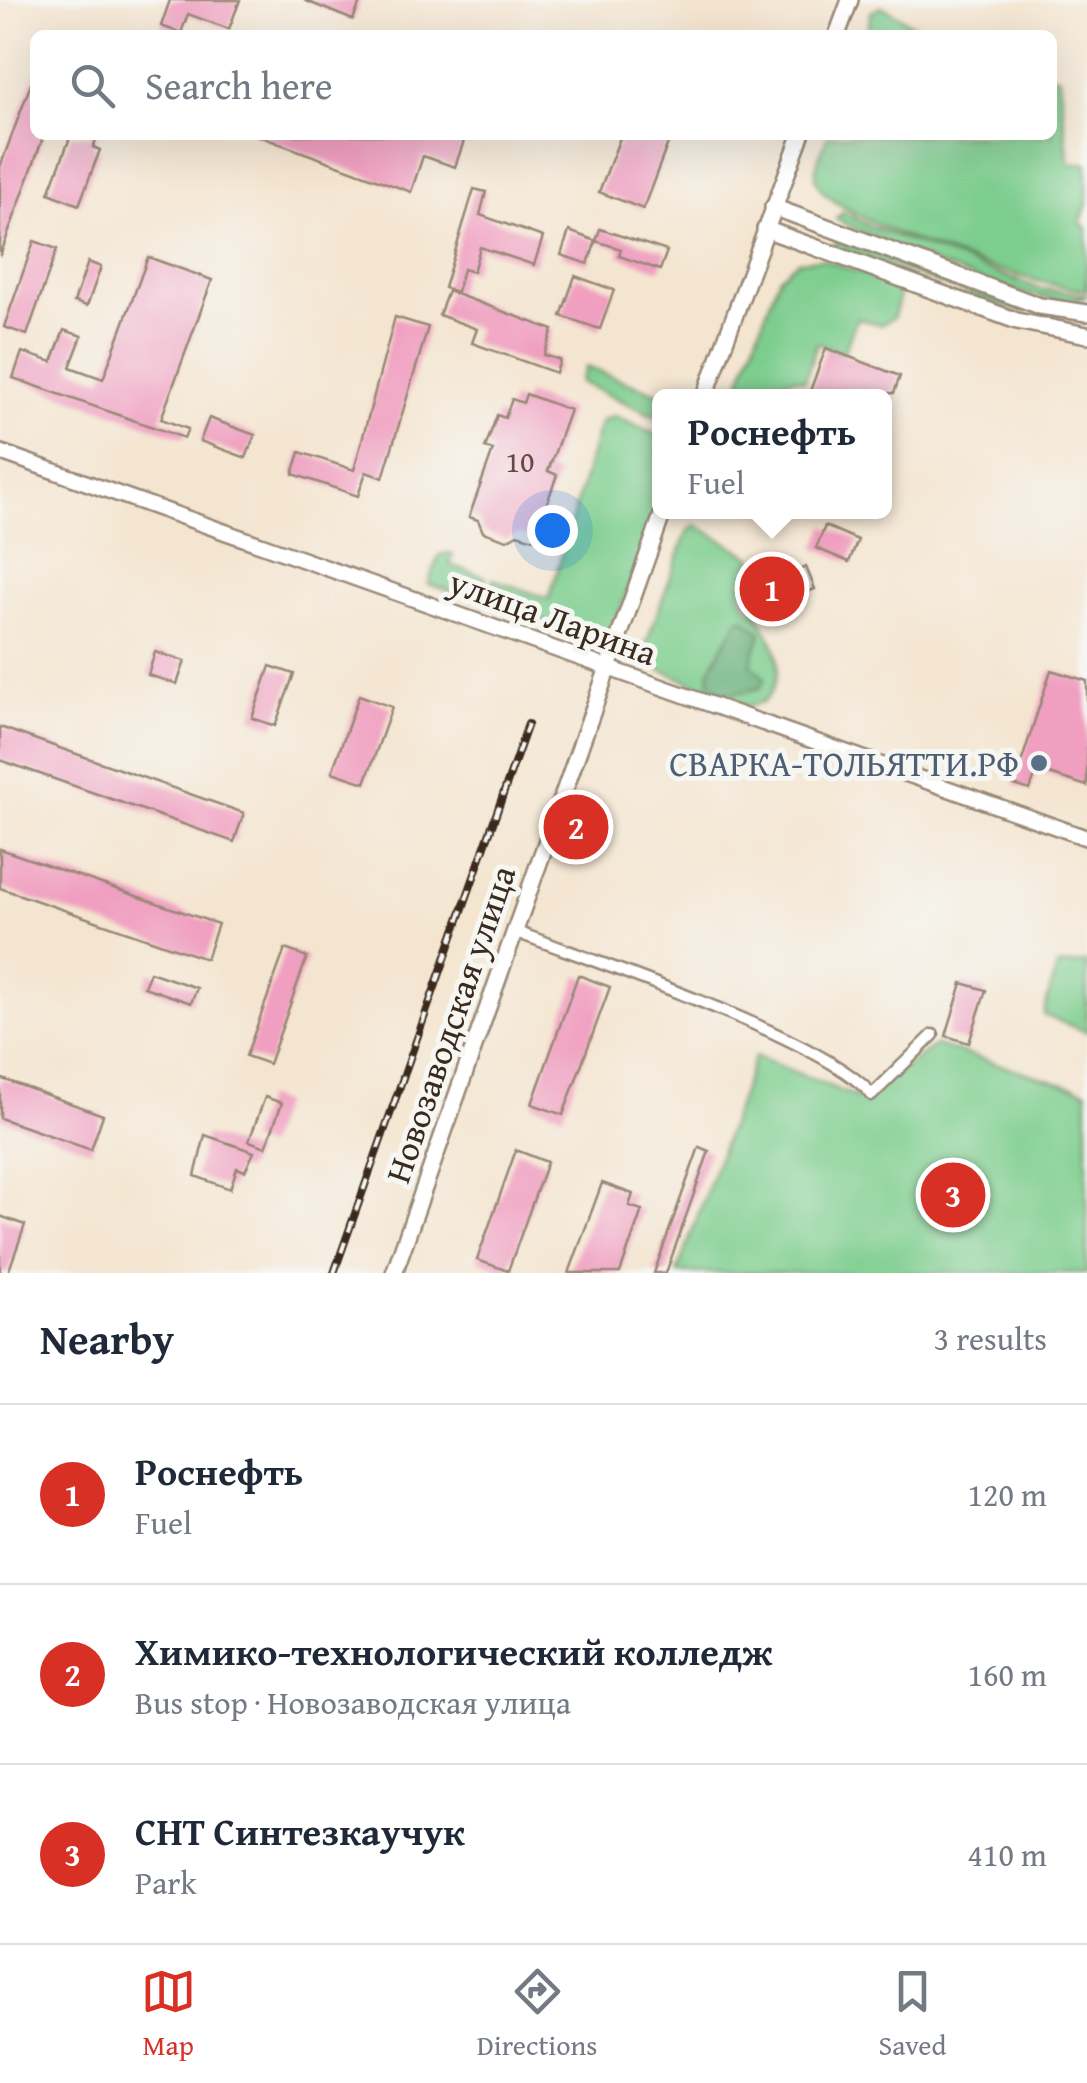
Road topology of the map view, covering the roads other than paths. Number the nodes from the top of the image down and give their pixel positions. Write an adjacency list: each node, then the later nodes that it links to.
1 (850, 0): 2 (main road)
2 (840, 30)
3 (799, 140): 4 (main road)
4 (773, 208): 5 (main road); 6 (main road)
5 (765, 229): 7 (main road); 10 (main road)
6 (837, 231): 7 (main road); 8 (main road)
7 (827, 251): 9 (main road)
8 (1087, 313)
9 (1087, 336)
10 (707, 389)
11 (0, 452): 13 (street, улица Ларина)
12 (661, 519): 13 (main road, Новозаводская улица)
13 (608, 669): 14 (street, улица Ларина); 15 (main road, Новозаводская улица)
14 (1087, 838)
15 (514, 931): 16 (street); 17 (main road, Новозаводская улица)
16 (933, 1035)
17 (394, 1273)

